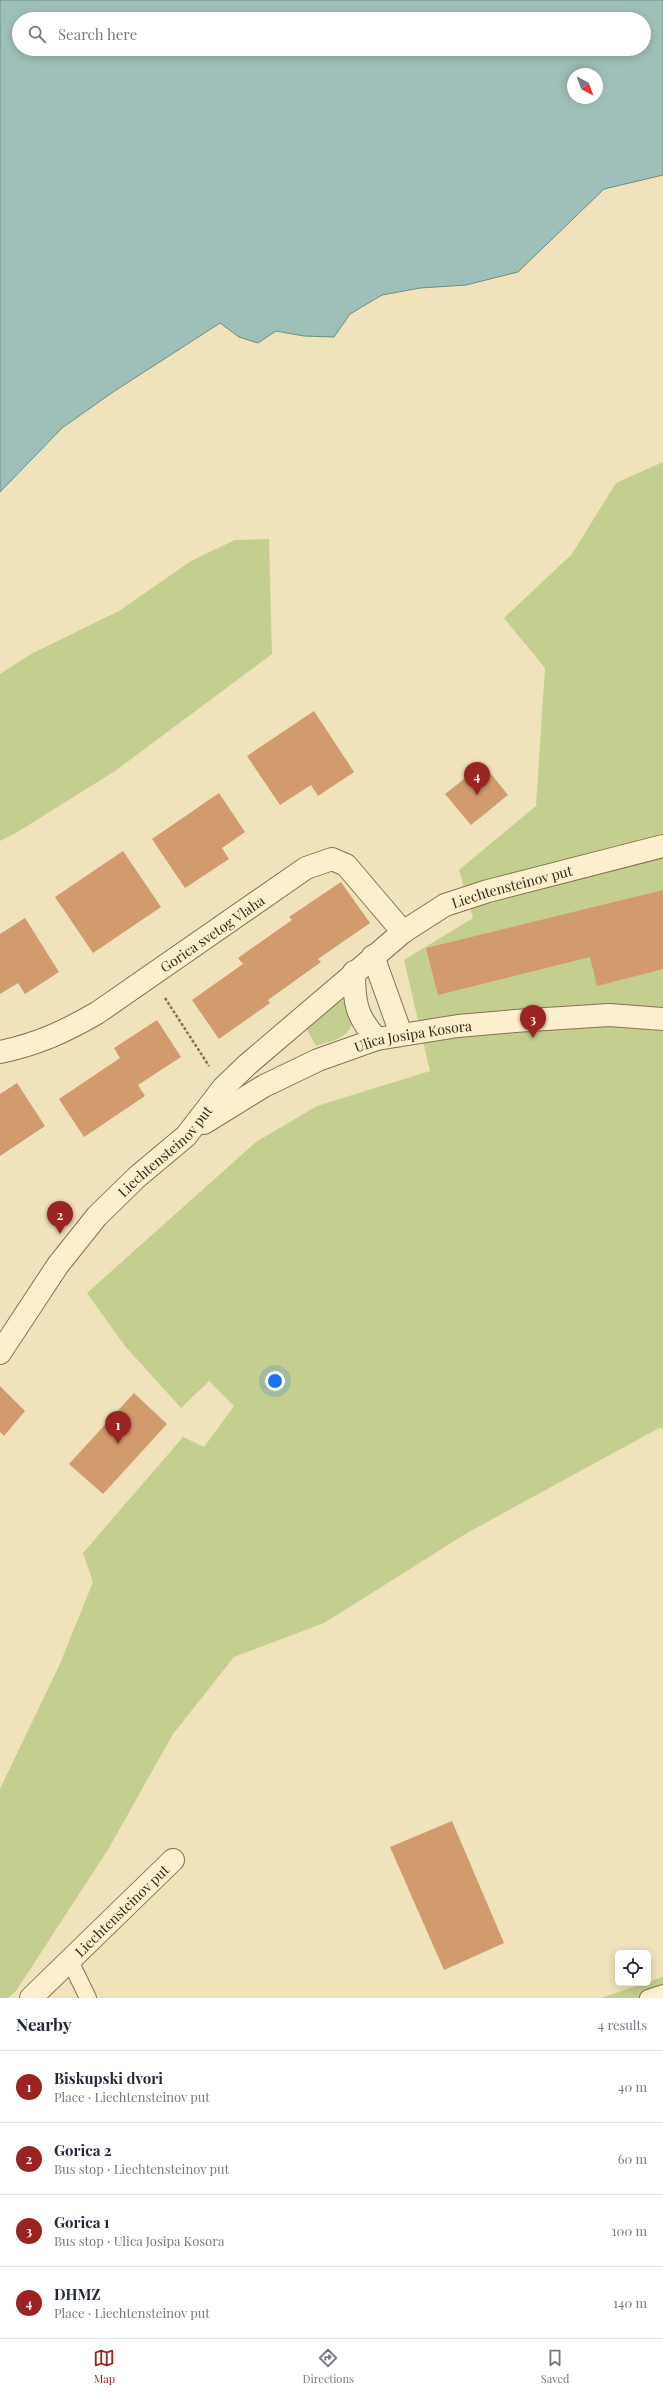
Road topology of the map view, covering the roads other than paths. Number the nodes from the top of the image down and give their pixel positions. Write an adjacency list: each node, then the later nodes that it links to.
1 (663, 846): 2 (street, Liechtensteinov put)
2 (403, 932): 3 (street, Liechtensteinov put); 8 (street, Gorica svetog Vlaha)
3 (373, 956): 4 (street, Liechtensteinov put); 6 (street)
4 (354, 972): 7 (street); 9 (street, Liechtensteinov put)
5 (663, 1019): 6 (street, Ulica Josipa Kosora)
6 (401, 1034): 7 (street, Ulica Josipa Kosora)
7 (377, 1039): 9 (street, Ulica Josipa Kosora)
8 (0, 1052)
9 (186, 1136): 10 (street, Liechtensteinov put)
10 (0, 1353)
11 (173, 1860): 12 (street, Liechtensteinov put)
12 (70, 1961): 14 (street, Liechtensteinov put); 15 (lane, Liechtensteinov put)
13 (663, 1993): 16 (lane)
14 (31, 1998)
15 (88, 1998)
16 (648, 1998)

